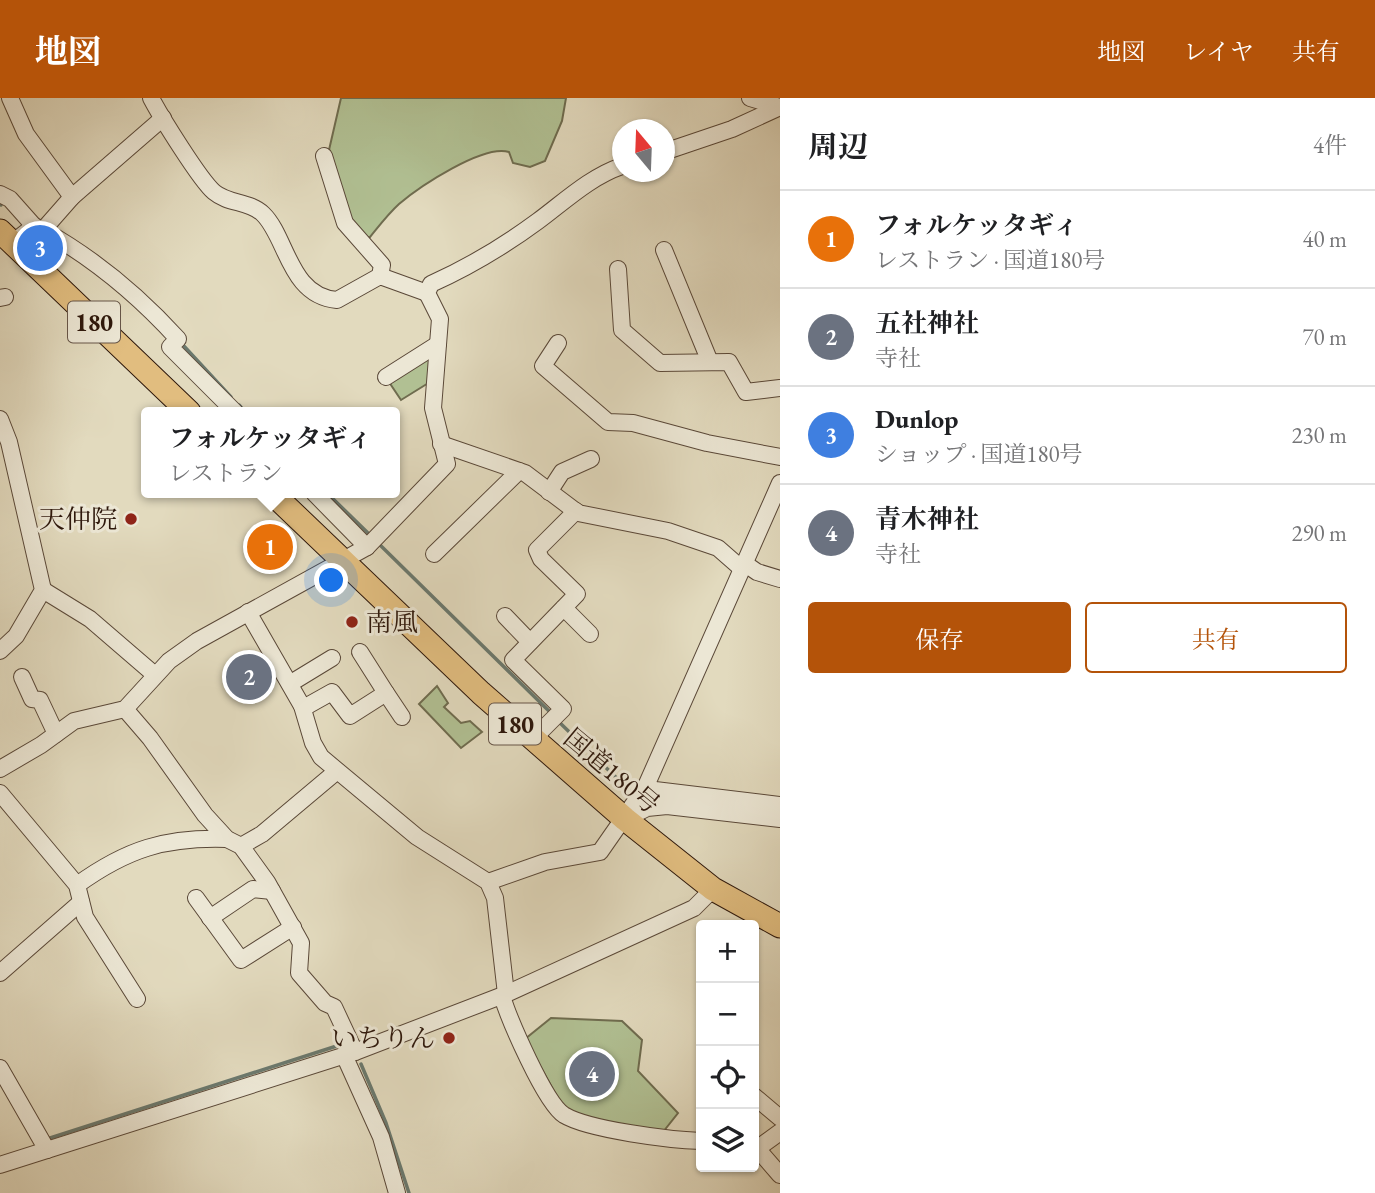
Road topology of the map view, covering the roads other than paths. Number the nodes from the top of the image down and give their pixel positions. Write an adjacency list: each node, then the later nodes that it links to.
1 (10, 98): 10 (street)
2 (151, 98): 5 (street)
3 (750, 98): 4 (street)
4 (774, 104): 6 (street)
5 (163, 118): 10 (street); 15 (street)
6 (675, 148)
7 (324, 156): 15 (street)
8 (612, 169): 16 (street)
9 (0, 194): 11 (street)
10 (72, 197): 11 (street)
11 (38, 228): 12 (street); 23 (street)
12 (6, 237): 22 (highway, 180)
13 (664, 250): 19 (street)
14 (618, 269): 19 (street)
15 (380, 276): 16 (street)
16 (427, 293): 18 (street)
17 (558, 343): 26 (street)
18 (438, 345): 20 (street); 25 (street)
19 (710, 362): 21 (street)
20 (386, 377)
21 (780, 388)
22 (184, 407)
23 (229, 407)
24 (0, 419): 39 (street)
25 (441, 444): 28 (street); 34 (street)
26 (780, 457)
27 (591, 460): 30 (street)
28 (519, 471): 30 (street); 35 (street)
29 (780, 483): 37 (street)
30 (549, 492): 33 (street)
31 (277, 498): 36 (highway, 国道180号 / 180)
32 (320, 498): 34 (street)
33 (576, 511): 37 (street); 40 (street)
34 (373, 542): 36 (street)
35 (434, 554)
36 (344, 562): 41 (street); 56 (highway, 国道180号 / 180)
37 (743, 566): 38 (street); 59 (street)
38 (780, 579)
39 (43, 590): 45 (street); 48 (street)
40 (564, 608): 43 (street); 44 (street)
41 (248, 612): 48 (street); 50 (street)
42 (505, 616): 44 (street)
43 (590, 634)
44 (530, 642): 56 (street)
45 (0, 651)
46 (360, 652): 51 (street)
47 (332, 658): 50 (street)
48 (155, 675): 53 (street)
49 (22, 677): 55 (street)
50 (291, 683): 52 (street)
51 (386, 692): 52 (street); 54 (street)
52 (302, 706): 58 (street)
53 (125, 709): 55 (street); 64 (street)
54 (402, 717)
55 (56, 734): 57 (street)
56 (533, 740): 63 (highway, 国道180号 / 180)
57 (0, 769)
58 (337, 771): 64 (street); 65 (street)
59 (642, 792): 61 (street); 63 (street)
60 (0, 793): 66 (street)
61 (780, 804)
62 (780, 818): 63 (street)
63 (625, 819): 65 (street); 67 (highway, 国道180号 / 180)
64 (234, 843): 66 (street); 68 (street)
65 (488, 881): 75 (street)
66 (77, 885): 70 (street)
67 (713, 889): 72 (highway, 国道180号 / 180); 75 (street)
68 (272, 891): 71 (street); 73 (street)
69 (196, 898): 71 (street)
70 (81, 902): 74 (street); 76 (street)
71 (210, 918): 73 (street)
72 (780, 926)
73 (293, 927): 77 (street)
74 (0, 973)
75 (504, 995): 77 (street); 82 (street)
76 (137, 999)
77 (350, 1054): 84 (street); 88 (street)
78 (0, 1068): 84 (street)
79 (759, 1100): 80 (street)
80 (780, 1118)
81 (780, 1132): 83 (street)
82 (696, 1140)
83 (759, 1145)
84 (47, 1150): 86 (street)
85 (759, 1150): 87 (street)
86 (0, 1165)
87 (780, 1175)
88 (397, 1193)

